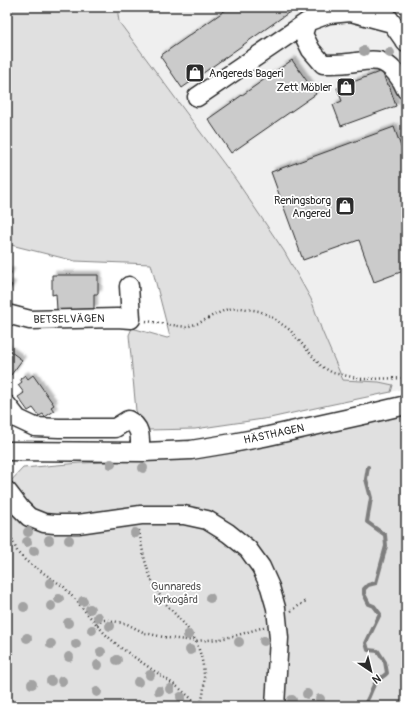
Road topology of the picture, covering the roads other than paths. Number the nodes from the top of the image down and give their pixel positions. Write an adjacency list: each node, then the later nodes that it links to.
1 (381, 7): 3 (street)
2 (307, 22): 3 (street); 5 (street); 6 (street)
3 (392, 23): 4 (street)
4 (406, 43)
5 (406, 90)
6 (197, 97)
7 (129, 286): 8 (street, BETSELVÄGEN)
8 (7, 314)
9 (7, 405): 12 (street)
10 (406, 405): 12 (street, HÄSTHAGEN)
11 (7, 451): 12 (street, HÄSTHAGEN)
12 (140, 451)
13 (7, 491): 14 (street)
14 (275, 706)

